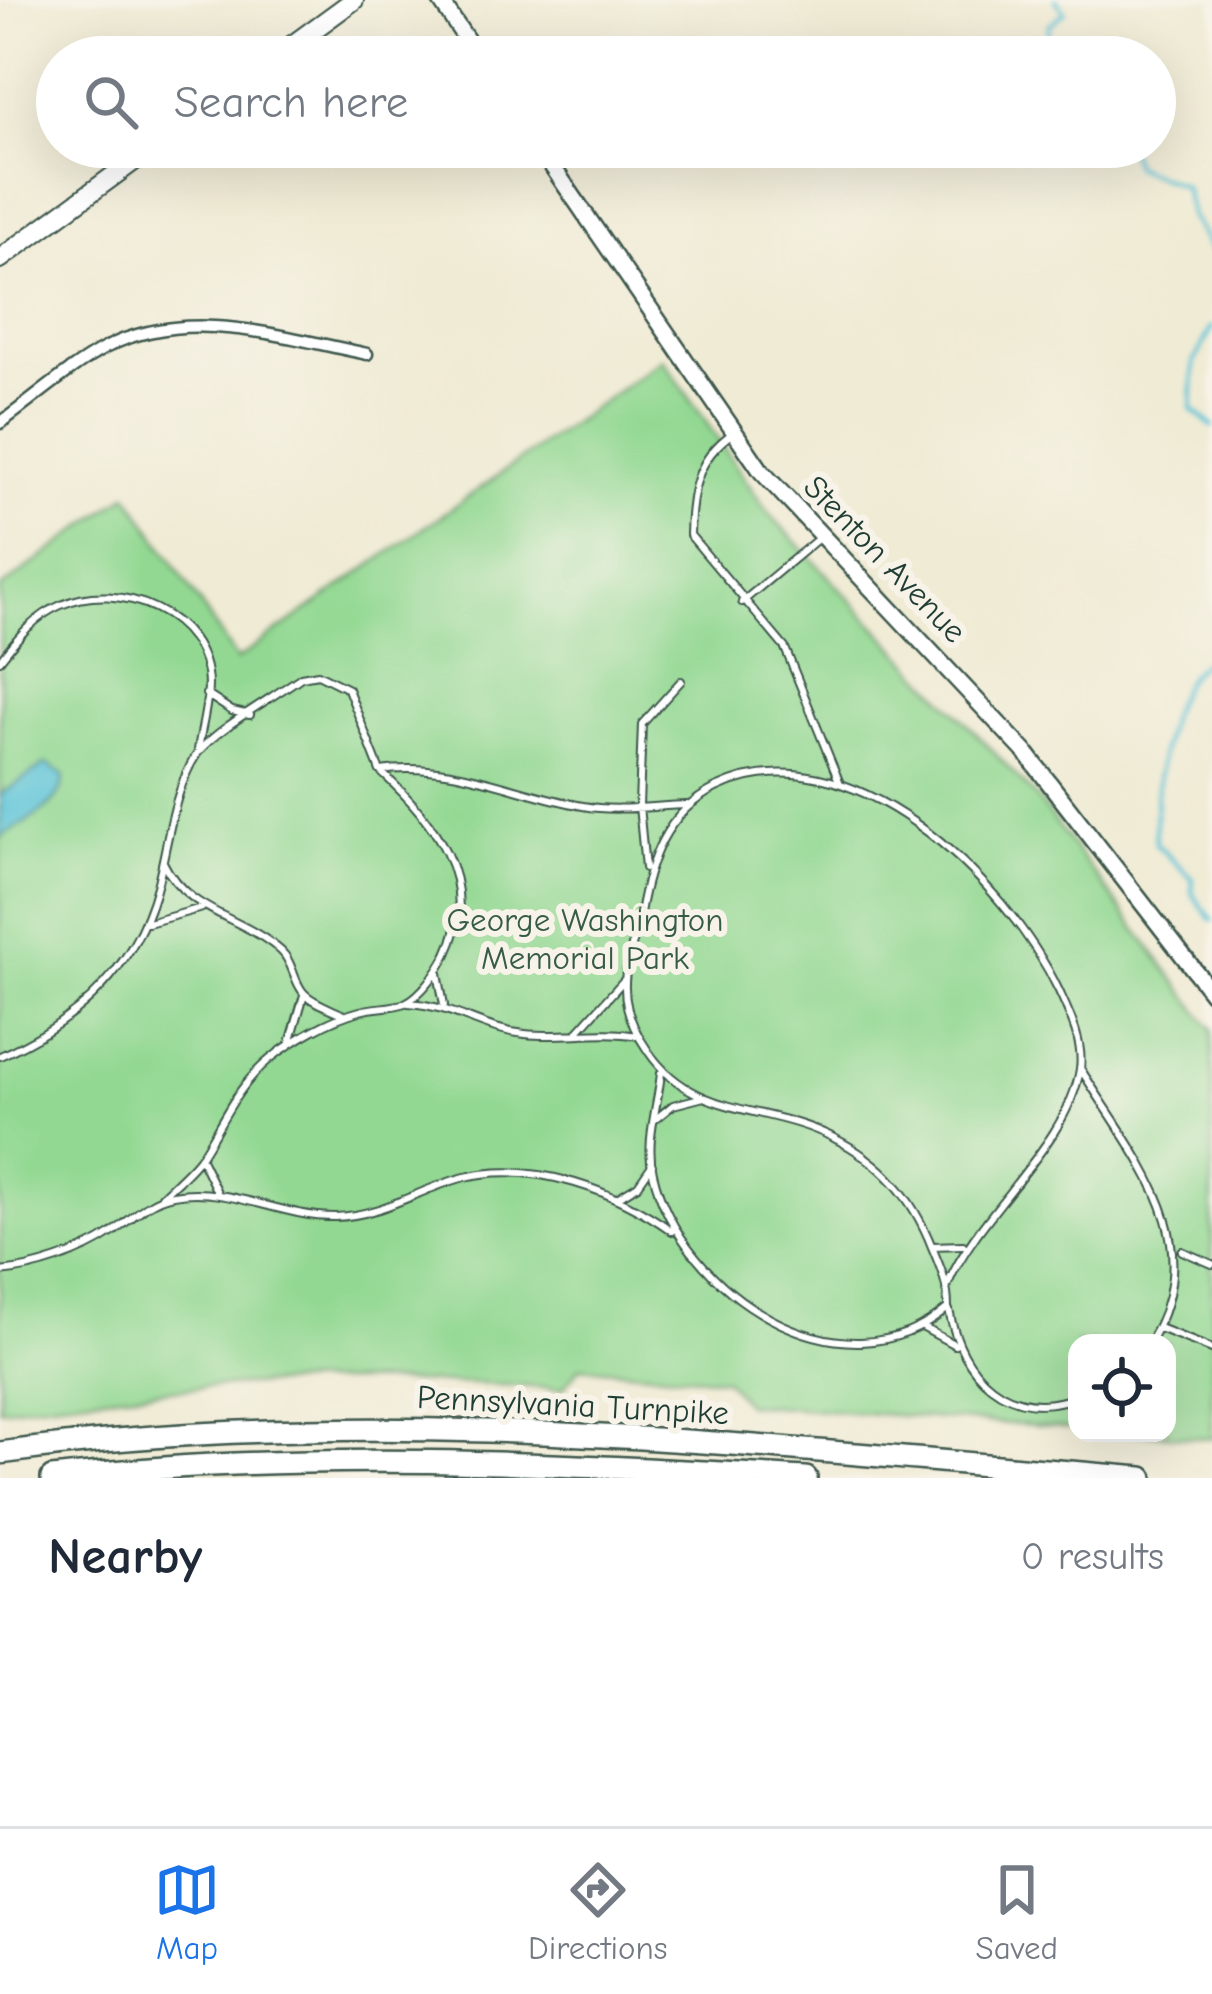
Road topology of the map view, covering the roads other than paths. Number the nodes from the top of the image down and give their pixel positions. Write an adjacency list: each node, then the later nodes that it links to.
1 (354, 0): 3 (main road)
2 (440, 0): 4 (main road)
3 (305, 36)
4 (464, 36)
5 (125, 168): 7 (main road)
6 (553, 168): 10 (main road, Stenton Avenue)
7 (0, 260)
8 (367, 354): 9 (street)
9 (2, 418)
10 (733, 433): 11 (main road, Stenton Avenue); 12 (lane)
11 (820, 537): 12 (lane); 28 (main road, Stenton Avenue)
12 (742, 602): 19 (lane)
13 (0, 660): 15 (lane)
14 (680, 681): 21 (lane)
15 (206, 694): 16 (lane); 17 (lane)
16 (250, 715): 17 (lane); 18 (lane)
17 (198, 752): 22 (lane)
18 (380, 771): 21 (lane); 26 (lane)
19 (839, 782): 20 (lane); 37 (lane)
20 (687, 805): 21 (lane); 23 (lane)
21 (640, 806): 23 (lane)
22 (163, 862): 24 (lane); 25 (lane)
23 (645, 872): 27 (lane)
24 (202, 908): 25 (lane); 29 (lane)
25 (148, 923): 36 (lane)
26 (438, 972): 30 (lane); 31 (lane)
27 (624, 980): 33 (lane); 34 (lane)
28 (1212, 993)
29 (304, 994): 32 (lane); 35 (lane)
30 (405, 1003): 31 (lane); 32 (lane)
31 (444, 1005): 33 (lane)
32 (344, 1015): 35 (lane)
33 (578, 1031): 34 (lane)
34 (638, 1036): 38 (lane)
35 (289, 1046): 41 (lane)
36 (0, 1056)
37 (1080, 1068): 47 (lane); 49 (lane)
38 (661, 1073): 39 (lane); 40 (lane)
39 (704, 1097): 40 (lane); 48 (lane)
40 (654, 1120): 42 (lane)
41 (200, 1157): 43 (lane); 45 (lane)
42 (652, 1165): 44 (lane); 46 (lane)
43 (217, 1192): 44 (lane); 45 (lane)
44 (617, 1198): 46 (lane)
45 (158, 1201): 51 (lane)
46 (675, 1234): 54 (lane)
47 (964, 1245): 48 (lane); 52 (lane)
48 (932, 1246): 52 (lane)
49 (1182, 1251): 50 (lane); 55 (lane)
50 (1212, 1264)
51 (0, 1272)
52 (948, 1284): 53 (lane)
53 (948, 1308): 54 (lane); 57 (lane)
54 (924, 1328): 57 (lane)
55 (1160, 1328): 56 (lane); 58 (lane)
56 (1156, 1334)
57 (956, 1346): 59 (lane)
58 (1212, 1349)
59 (1068, 1400)
60 (0, 1453): 63 (highway, Pennsylvania Turnpike)
61 (52, 1478): 62 (highway, Pennsylvania Turnpike)
62 (806, 1478)
63 (1142, 1478)

